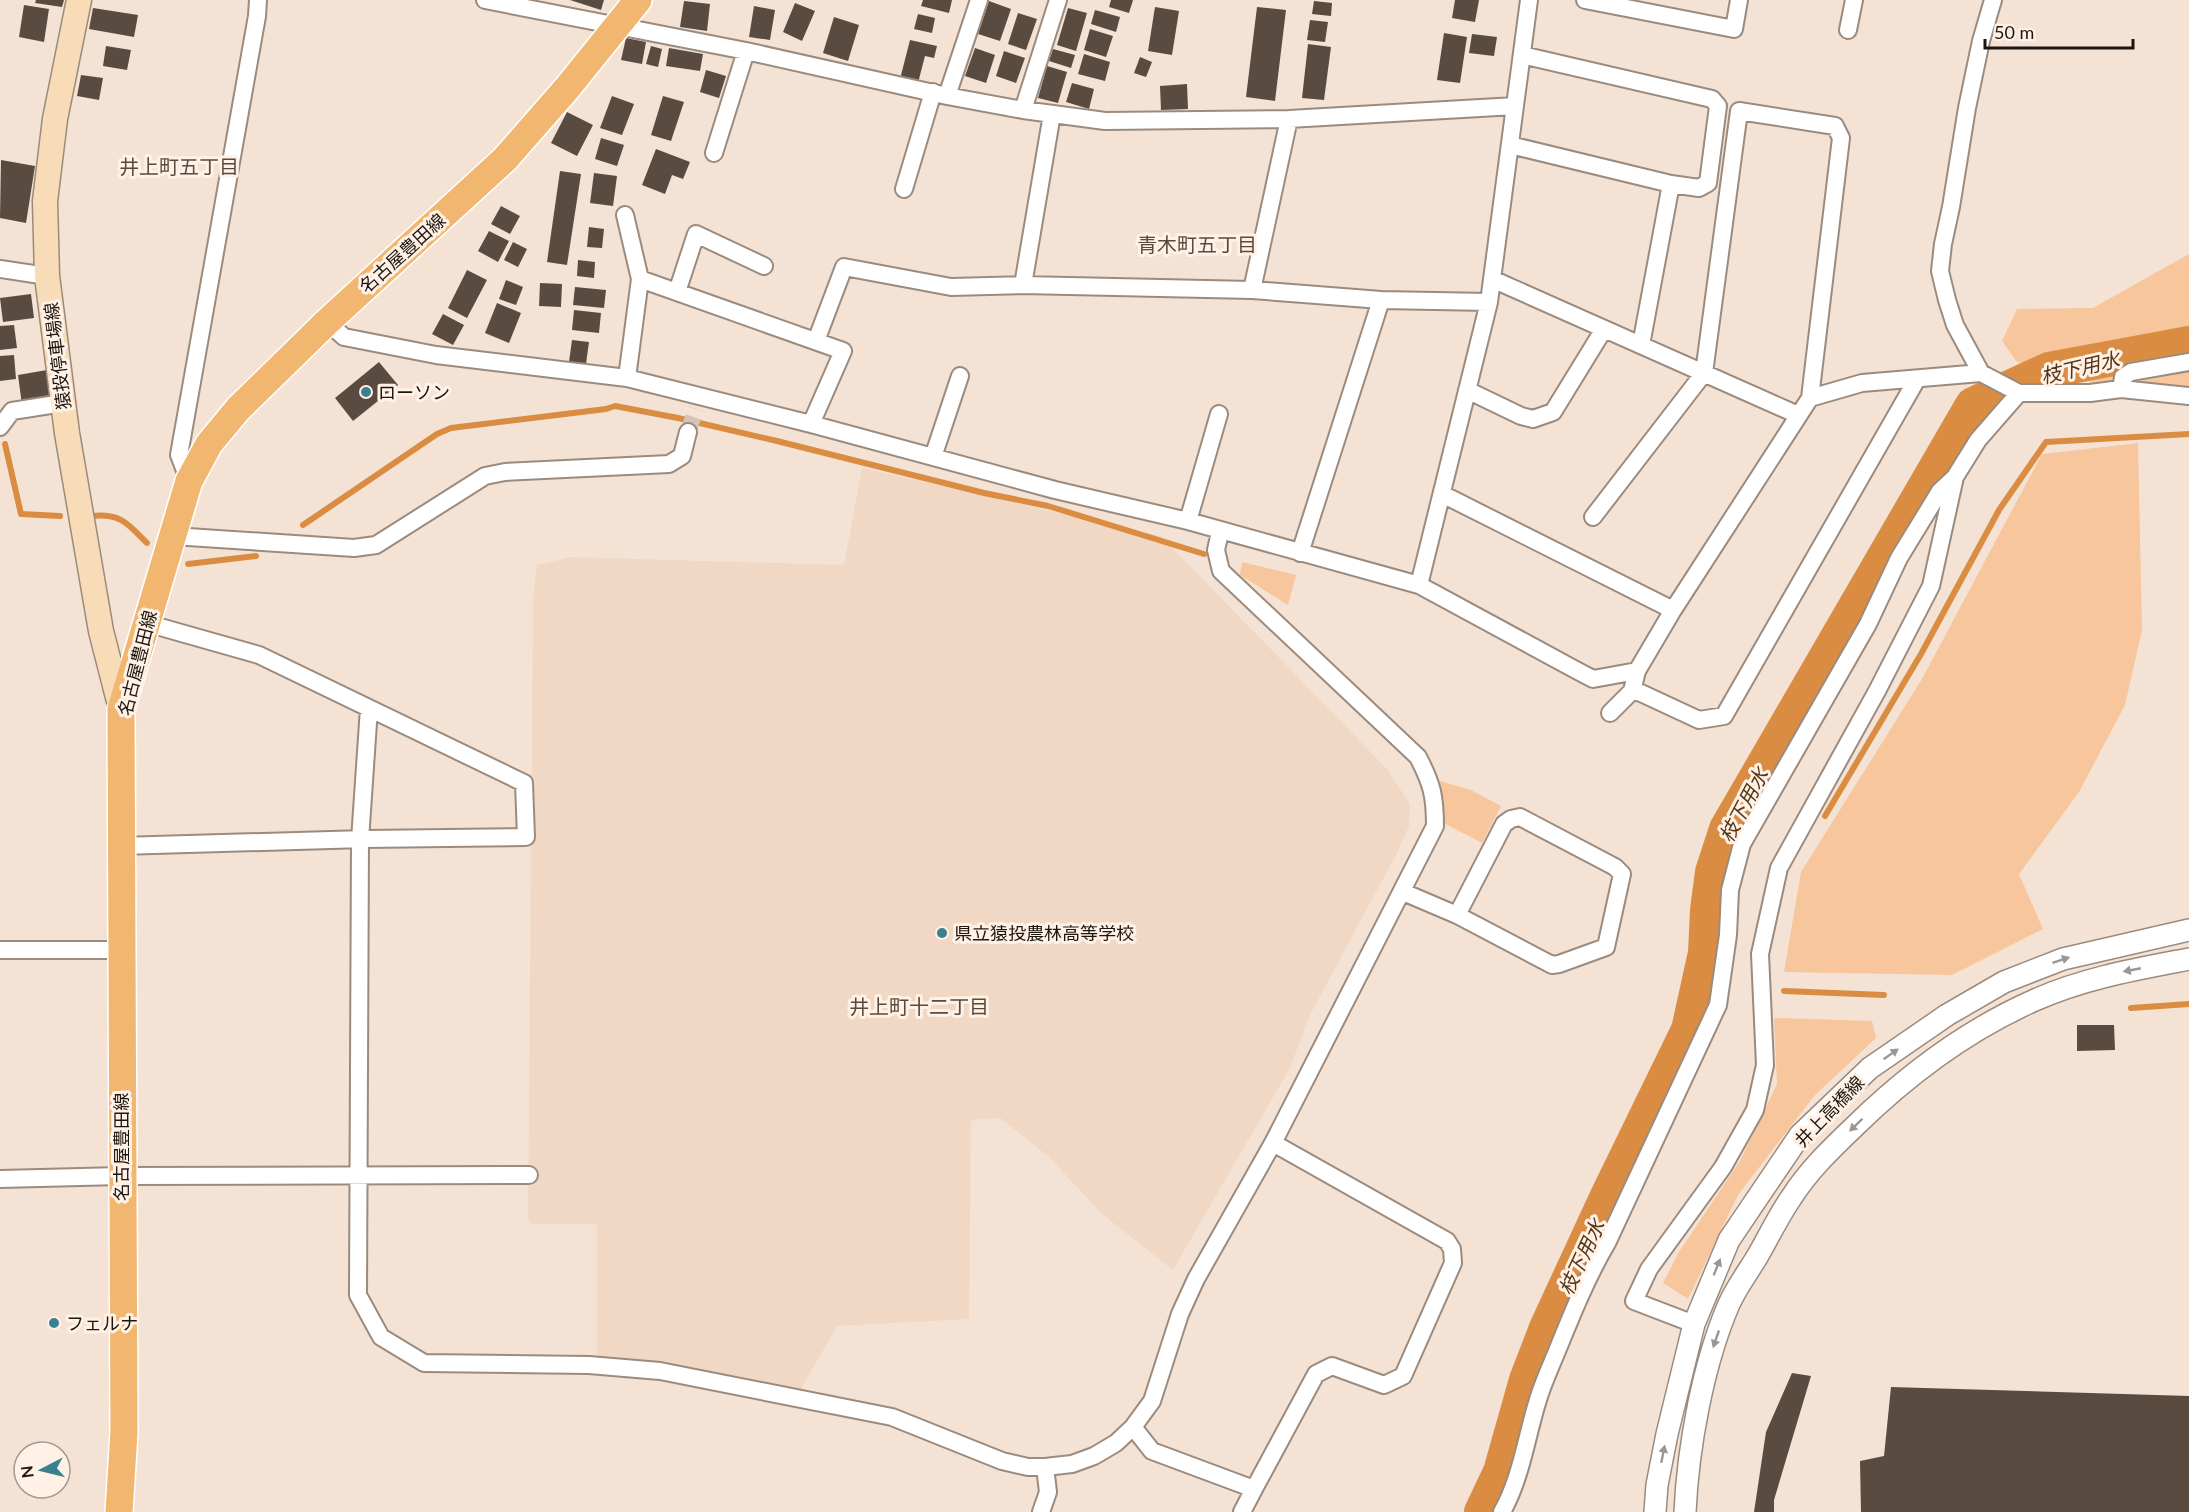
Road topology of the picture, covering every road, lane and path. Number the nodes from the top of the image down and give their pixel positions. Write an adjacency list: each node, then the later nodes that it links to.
1 (79, 0): 28 (main road, 猿投停車場線)
2 (258, 0): 59 (street)
3 (485, 0): 12 (street)
4 (638, 0): 12 (main road, 名古屋豊田線)
5 (980, 0): 16 (street)
6 (1058, 0): 18 (street)
7 (1529, 0): 15 (street)
8 (1585, 0): 9 (street)
9 (1739, 0)
10 (1854, 0): 13 (street)
11 (1993, 0): 42 (street)
12 (617, 27): 14 (street); 36 (main road, 名古屋豊田線)
13 (1848, 30)
14 (746, 51): 16 (street); 22 (street)
15 (1522, 55): 17 (street); 23 (street)
16 (940, 94): 18 (street); 24 (street)
17 (1515, 106): 20 (street); 21 (street)
18 (1023, 110): 19 (street)
19 (1052, 114): 20 (street); 31 (street)
20 (1289, 119): 32 (street)
21 (1510, 145): 23 (street); 30 (street)
22 (714, 153)
23 (1671, 184): 39 (street)
24 (904, 189)
25 (625, 215): 29 (street)
26 (764, 266): 33 (street)
27 (0, 269): 28 (street)
28 (47, 276): 51 (main road, 猿投停車場線)
29 (640, 279): 33 (street); 44 (street)
30 (1492, 279): 35 (street); 37 (street)
31 (1023, 285): 32 (street); 38 (street)
32 (1252, 290): 34 (street)
33 (677, 292): 38 (street)
34 (1381, 300): 35 (street); 65 (street)
35 (1489, 302): 47 (street)
36 (327, 322): 44 (street); 59 (main road, 名古屋豊田線)
37 (1604, 329): 39 (street); 47 (street)
38 (816, 341): 54 (street)
39 (1641, 345): 41 (street)
40 (2189, 362): 46 (street)
41 (1704, 373): 50 (street); 53 (street); 61 (street)
42 (1981, 373): 45 (street); 48 (street)
43 (960, 376): 57 (street)
44 (627, 378): 54 (street)
45 (1917, 379): 50 (street); 70 (street)
46 (2121, 389): 48 (street); 49 (street)
47 (1467, 390): 60 (street)
48 (2019, 393): 58 (street)
49 (2189, 396)
50 (1810, 398): 53 (street)
51 (63, 403): 55 (street); 72 (main road, 猿投停車場線)
52 (1219, 414): 62 (street)
53 (1798, 415): 67 (street)
54 (811, 424): 57 (street)
55 (0, 427)
56 (688, 432): 64 (street)
57 (933, 457): 62 (street)
58 (1955, 477): 87 (street); 94 (street)
59 (189, 482): 64 (main road, 名古屋豊田線)
60 (1442, 494): 66 (street); 67 (street)
61 (1593, 517)
62 (1188, 521): 63 (street)
63 (1220, 532): 65 (street); 76 (street)
64 (173, 536): 68 (main road, 名古屋豊田線)
65 (1300, 553): 66 (street)
66 (1419, 585): 69 (street)
67 (1673, 610): 69 (street)
68 (146, 623): 71 (street); 72 (main road, 名古屋豊田線)
69 (1637, 671): 70 (street)
70 (1632, 691): 73 (street)
71 (369, 708): 74 (street); 74 (street)
72 (121, 709): 75 (main road, 名古屋豊田線)
73 (1610, 713)
74 (360, 840): 75 (street); 85 (street)
75 (120, 846): 80 (main road, 名古屋豊田線)
76 (1403, 891): 77 (street); 82 (street)
77 (1457, 915): 77 (street)
78 (2189, 930): 87 (street, 井上高橋線, one-way to 78)
79 (0, 950): 80 (street)
80 (121, 950): 84 (main road, 名古屋豊田線)
81 (2189, 959): 96 (street, 井上高橋線, one-way to 96)
82 (1273, 1143): 88 (street); 90 (street)
83 (529, 1175): 85 (street)
84 (121, 1176): 85 (street); 86 (street); 91 (main road, 名古屋豊田線)
85 (359, 1176): 89 (street)
86 (0, 1179)
87 (1694, 1324): 95 (street, 井上高橋線, one-way to 87)
88 (1133, 1427): 89 (street); 90 (street)
89 (1045, 1467): 92 (street)
90 (1254, 1489): 93 (street)
91 (119, 1512)
92 (1041, 1512)
93 (1242, 1512)
94 (1502, 1512)
95 (1655, 1512)
96 (1685, 1512)

